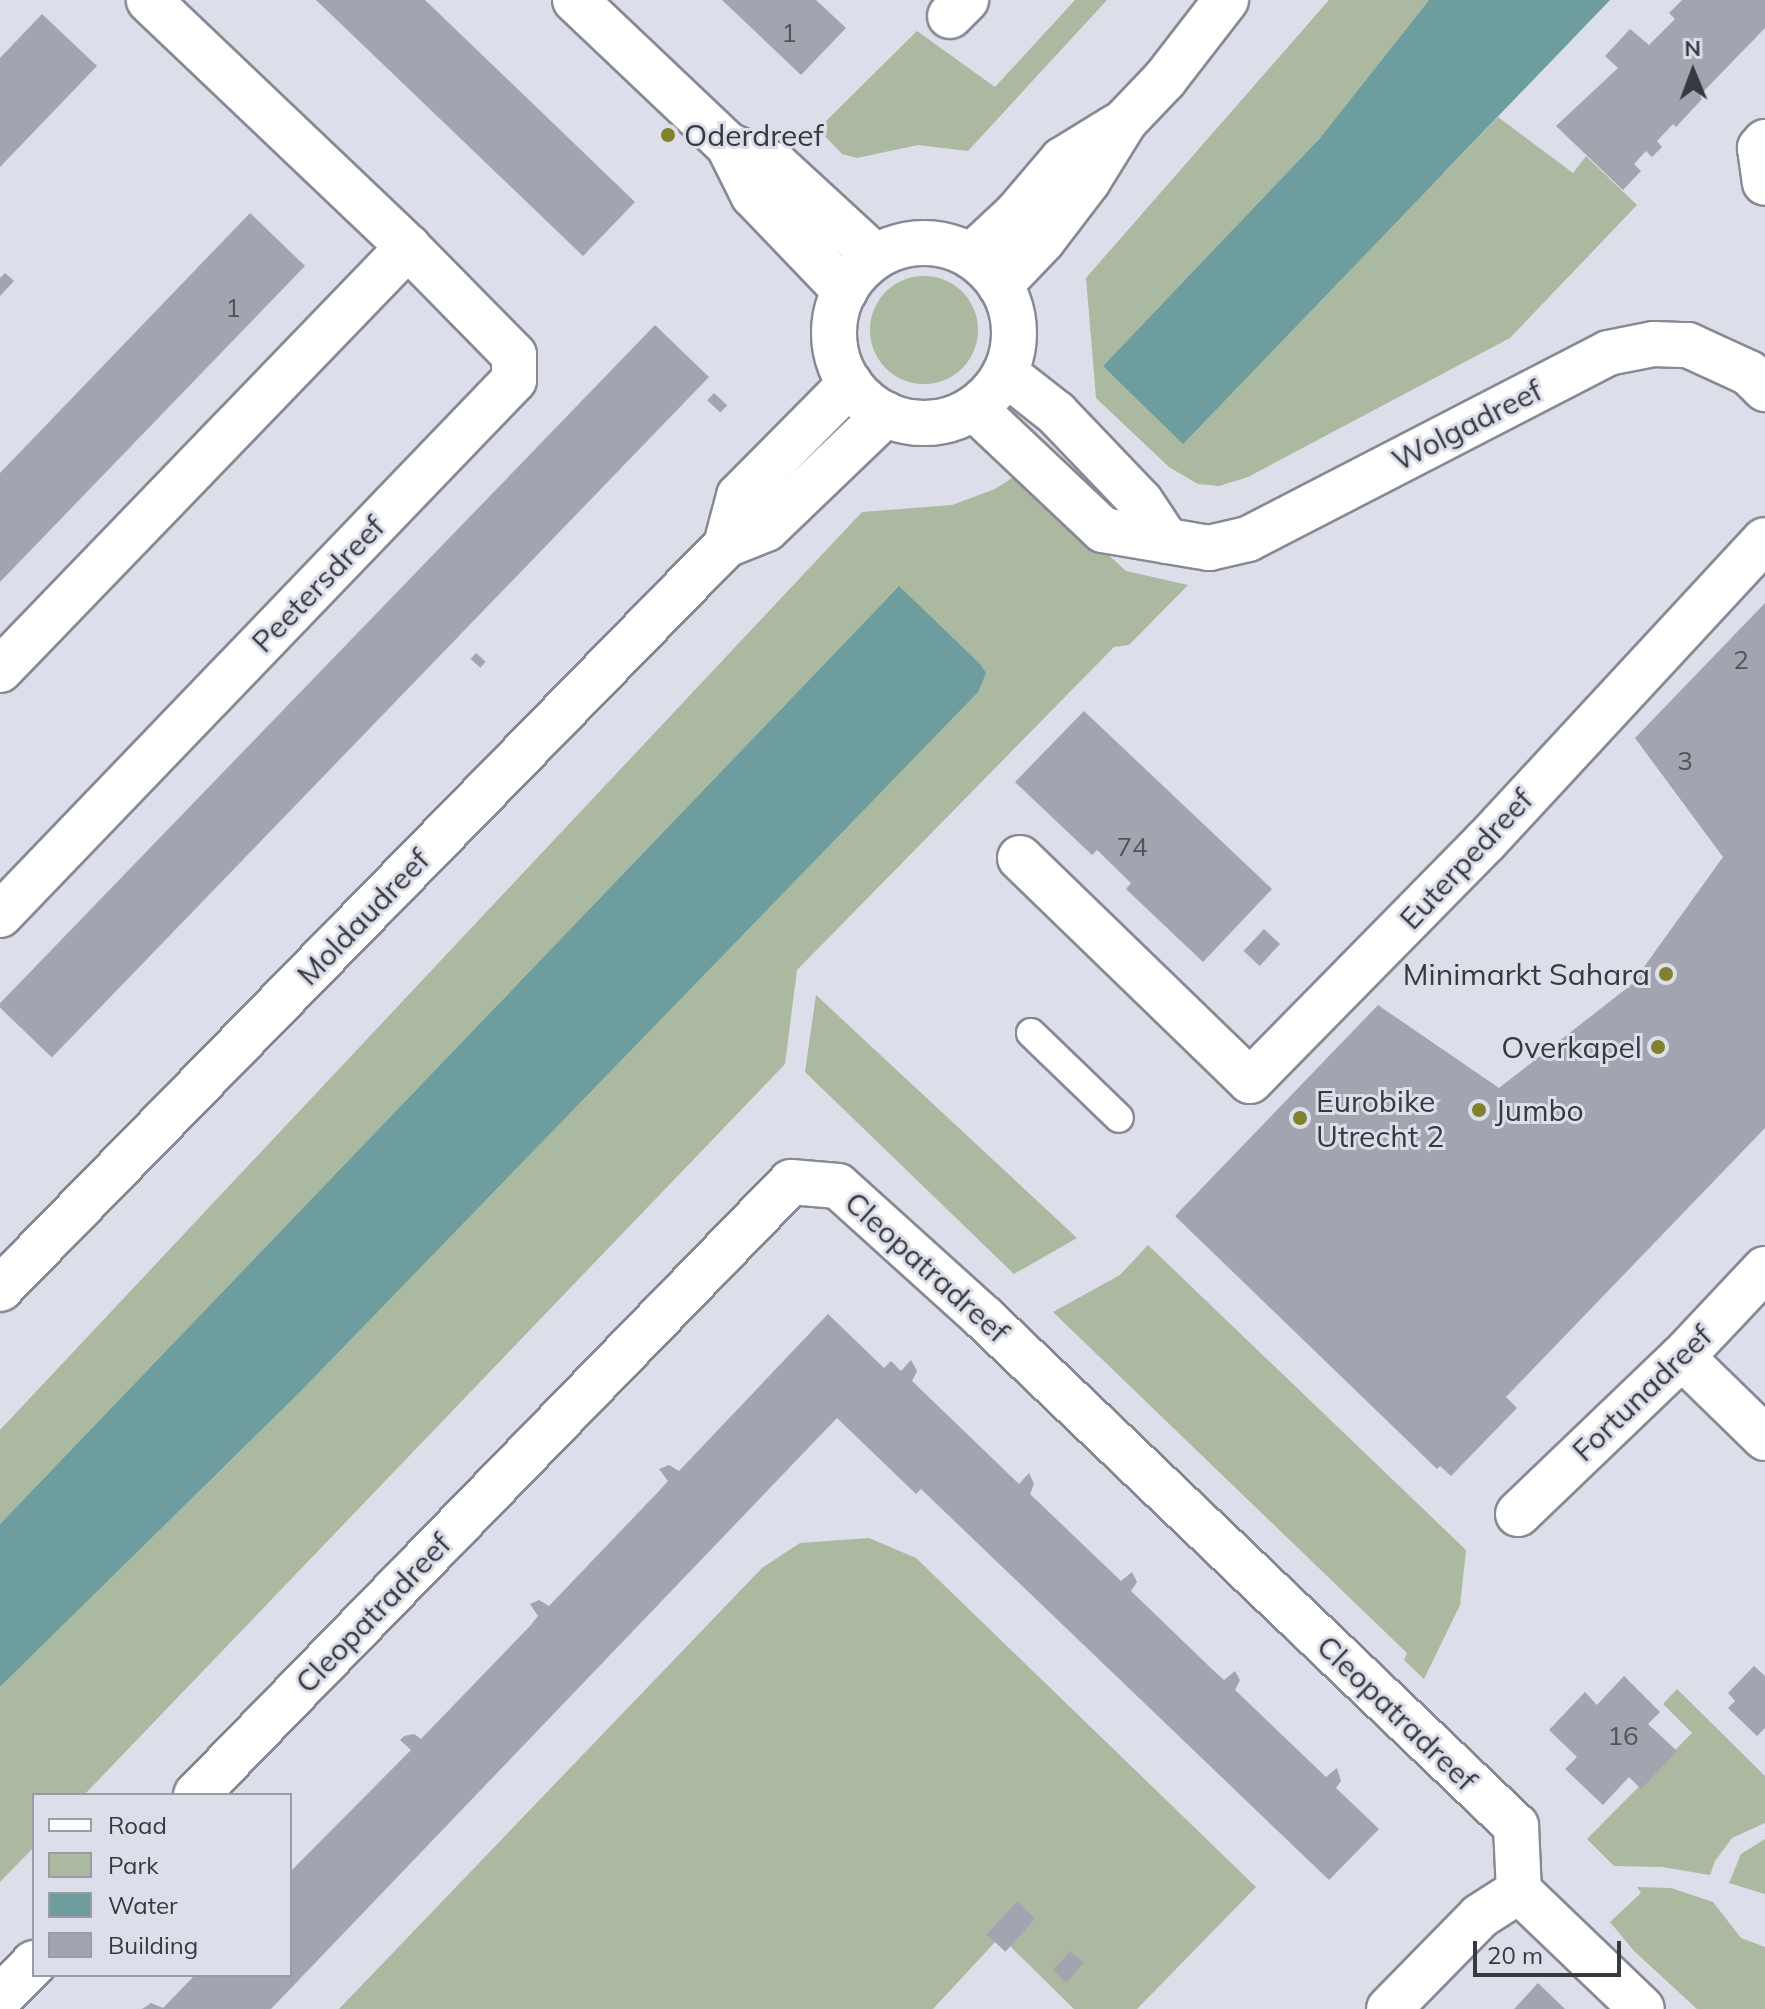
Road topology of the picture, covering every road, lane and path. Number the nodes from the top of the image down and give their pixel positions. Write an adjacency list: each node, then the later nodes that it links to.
1 (149, 0): 7 (street, Peetersdreef)
2 (575, 0): 5 (street)
3 (1226, 0): 9 (street)
4 (1765, 142): 6 (street)
5 (728, 145): 8 (street); 10 (street)
6 (1765, 183)
7 (408, 247): 19 (street); 21 (street, Peetersdreef)
8 (876, 257): 9 (street); 10 (street)
9 (986, 271): 11 (street)
10 (845, 291): 12 (street)
11 (1005, 373): 14 (street); 17 (street)
12 (850, 384): 15 (street); 18 (street, Moldaudreef)
13 (1765, 389): 17 (street, Wolgadreef)
14 (974, 408): 15 (street); 17 (street, Wolgadreef)
15 (886, 414): 18 (street, Moldaudreef)
16 (1765, 540): 20 (street, Euterpedreef)
17 (1167, 541)
18 (726, 545): 25 (street, Moldaudreef)
19 (0, 670)
20 (1020, 858)
21 (0, 915)
22 (1031, 1033): 23 (lane)
23 (1119, 1118)
24 (1765, 1269): 26 (street, Fortunadreef)
25 (0, 1289)
26 (1682, 1357): 27 (street); 28 (street, Fortunadreef)
27 (1765, 1438)
28 (1518, 1514)
29 (198, 1793): 30 (street, Cleopatradreef)
30 (1519, 1891): 33 (street); 34 (street)
31 (32, 1965): 32 (street)
32 (0, 1998)
33 (1389, 2009)
34 (1642, 2009)

